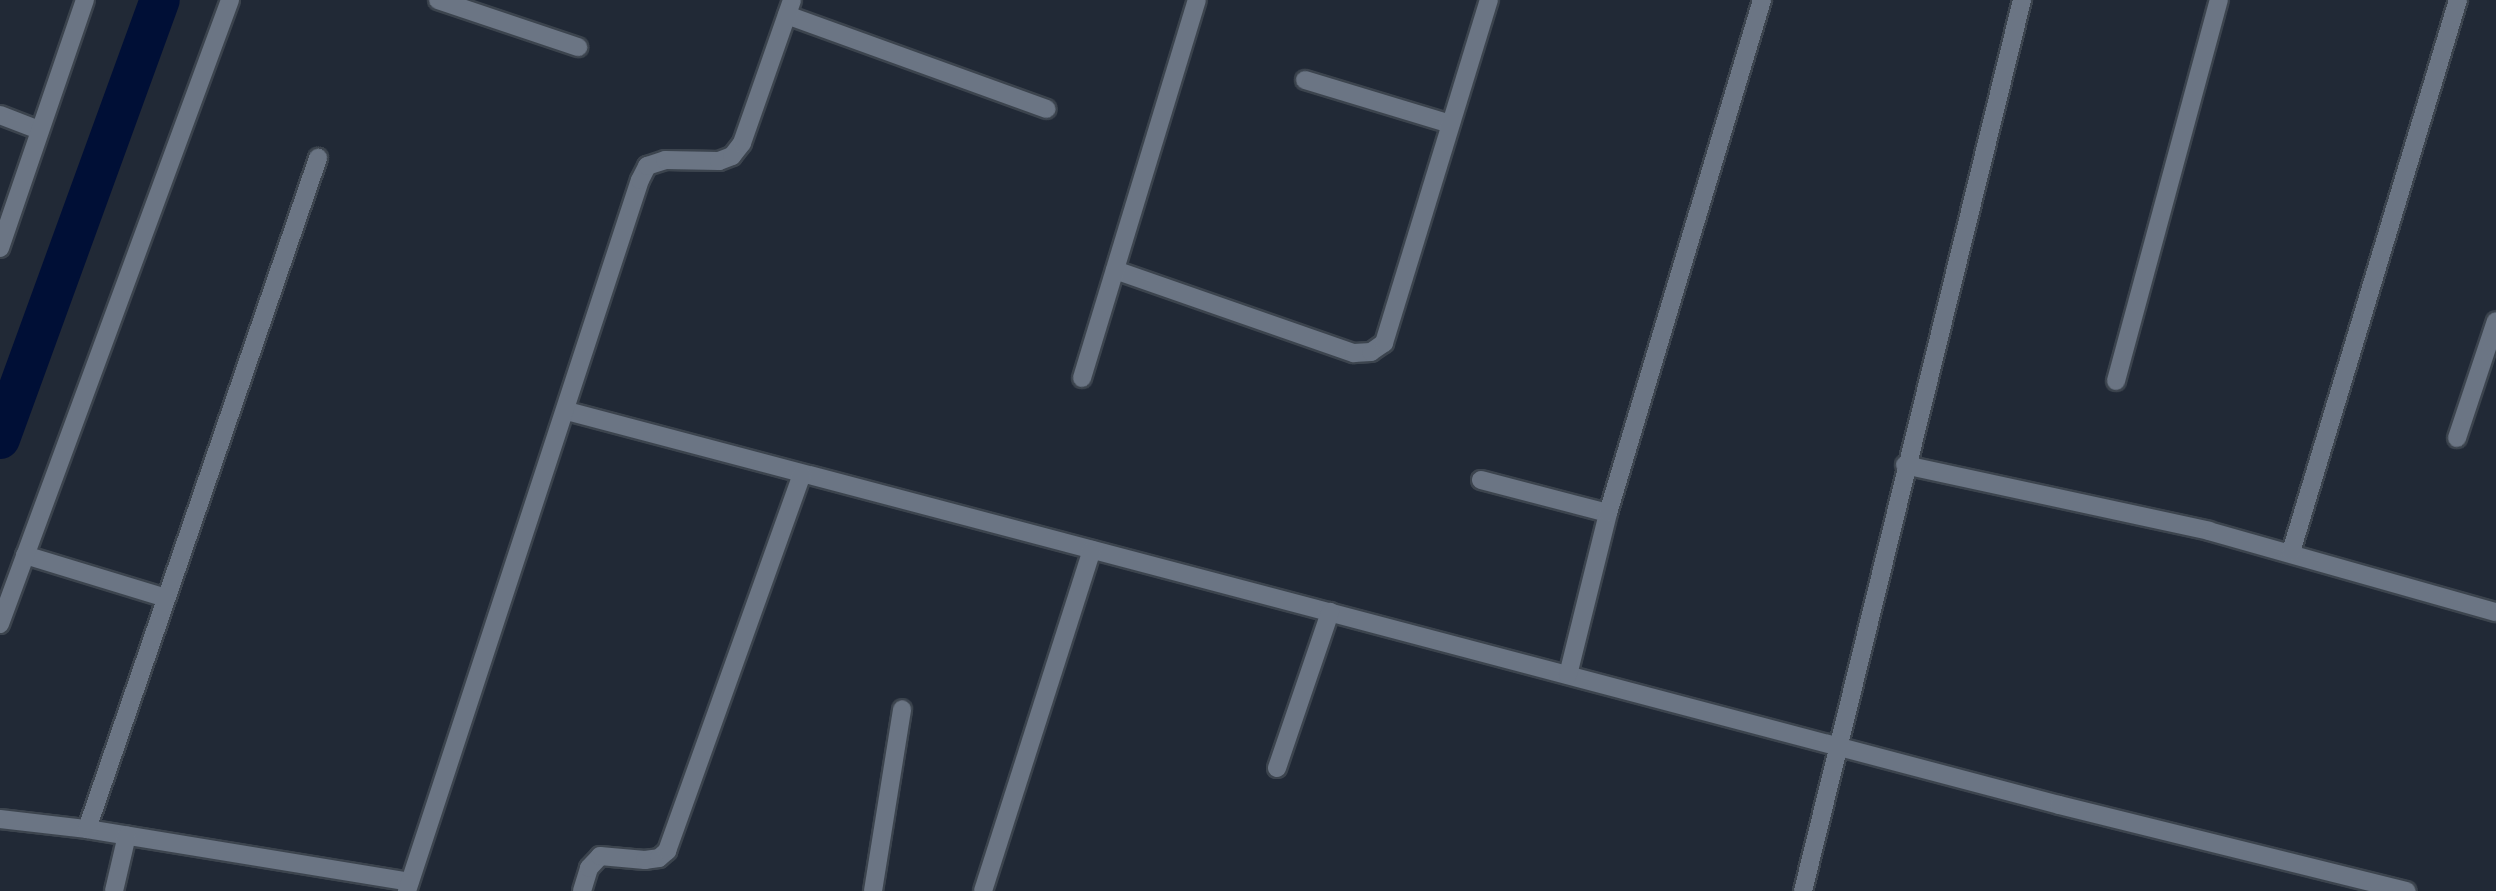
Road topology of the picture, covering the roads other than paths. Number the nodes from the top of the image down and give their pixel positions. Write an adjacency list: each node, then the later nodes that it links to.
1 (85, 0): 16 (street)
2 (230, 0): 31 (street)
3 (438, 0): 11 (street)
4 (1197, 0): 19 (street)
5 (1489, 0): 15 (street)
6 (1762, 0): 28 (street)
7 (2022, 0): 25 (street)
8 (2219, 0): 22 (street)
9 (2458, 0): 30 (street)
10 (789, 7): 13 (street); 23 (street)
11 (578, 47)
12 (1305, 80): 15 (street)
13 (1047, 109)
14 (0, 115): 16 (street)
15 (1451, 124): 19 (street)
16 (39, 130): 18 (street)
17 (318, 158): 32 (street)
18 (0, 248)
19 (1115, 270): 21 (street)
20 (2496, 321): 24 (street)
21 (1082, 377)
22 (2116, 382)
23 (567, 411): 26 (street); 43 (street)
24 (2456, 438)
25 (1905, 464): 30 (street); 38 (street)
26 (802, 474): 29 (street); 45 (street)
27 (1481, 480): 28 (street)
28 (1608, 513): 36 (street)
29 (1092, 550): 33 (street); 47 (street)
30 (2291, 552): 34 (street)
31 (25, 555): 32 (street); 35 (street)
32 (166, 598): 41 (street)
33 (1330, 612): 36 (street); 39 (street)
34 (2496, 612)
35 (0, 624)
36 (1568, 676): 38 (street)
37 (902, 709): 46 (street)
38 (1835, 746): 48 (street); 49 (street)
39 (1277, 768)
40 (0, 819): 41 (street)
41 (87, 829): 42 (street)
42 (127, 835): 43 (street); 44 (street)
43 (409, 887)
44 (114, 891)
45 (582, 891)
46 (873, 891)
47 (983, 891)
48 (1803, 891)
49 (2407, 891)

